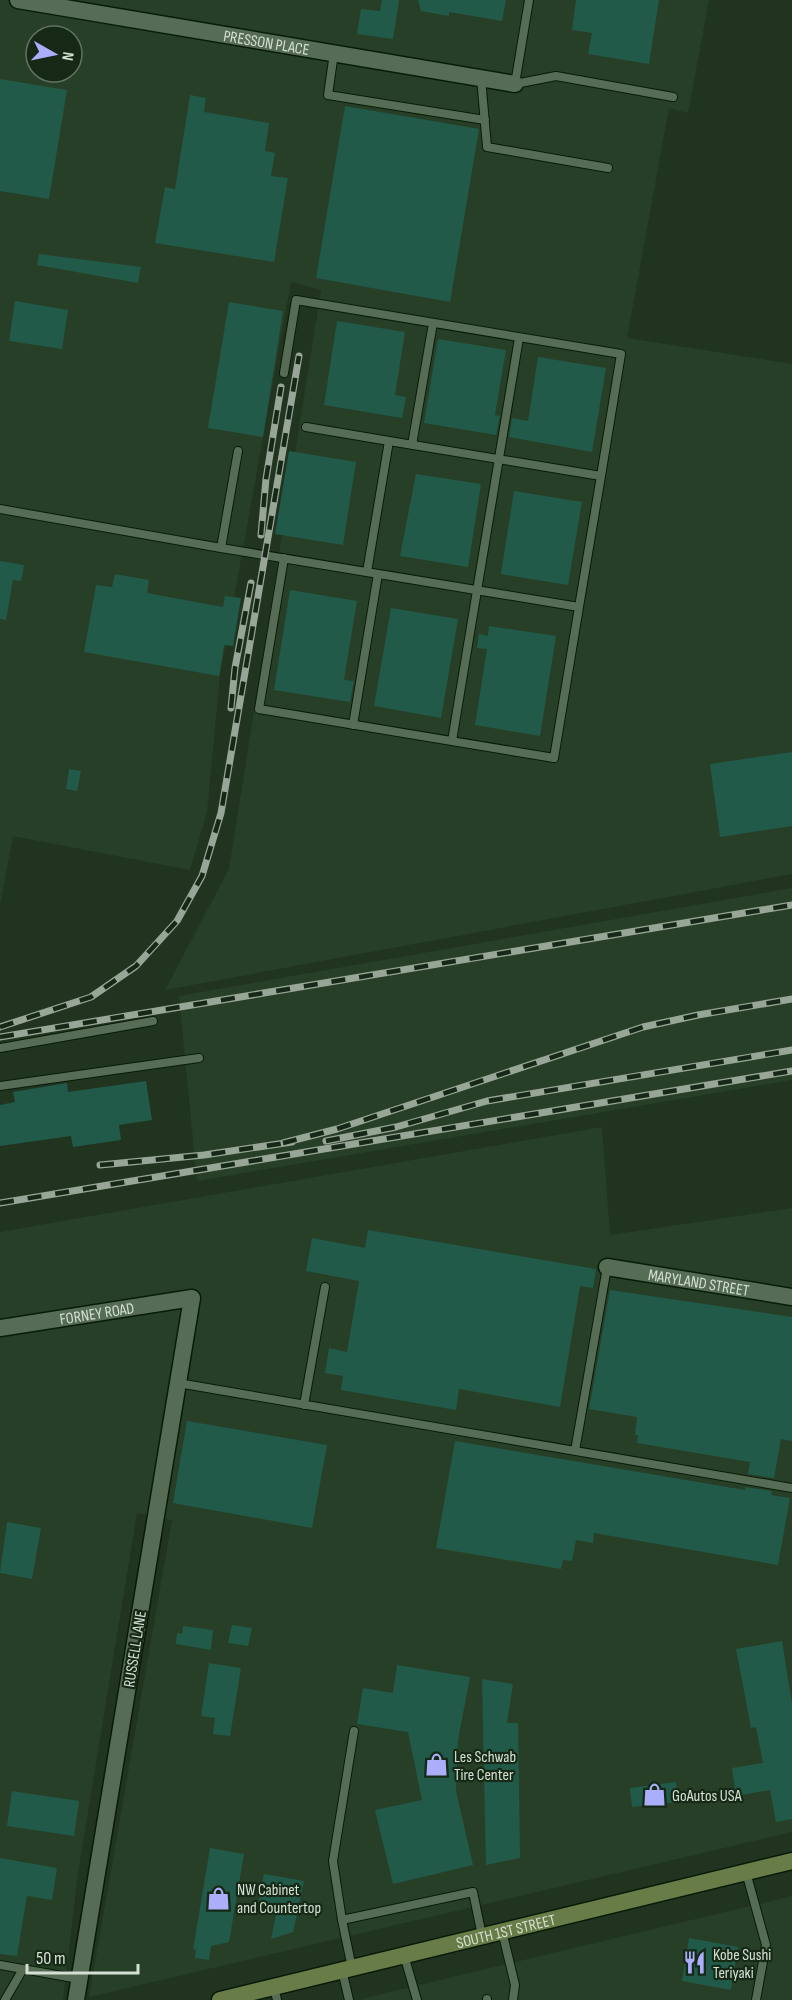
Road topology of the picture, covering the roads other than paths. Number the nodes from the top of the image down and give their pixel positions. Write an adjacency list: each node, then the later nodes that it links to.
1 (18, 0): 3 (street, PRESSON PLACE)
2 (529, 0): 5 (lane)
3 (334, 53): 4 (street, PRESSON PLACE); 7 (lane)
4 (481, 78): 5 (street, PRESSON PLACE); 7 (lane)
5 (516, 84): 6 (lane)
6 (673, 97)
7 (485, 120): 8 (lane)
8 (608, 168)
9 (433, 323): 10 (lane); 11 (lane); 14 (lane)
10 (519, 338): 16 (lane); 17 (lane)
11 (284, 374)
12 (306, 427): 13 (lane)
13 (388, 441): 14 (lane); 21 (lane)
14 (412, 445): 16 (lane)
15 (238, 452): 19 (lane)
16 (499, 459): 17 (lane); 23 (lane)
17 (601, 476): 24 (lane)
18 (0, 509): 19 (lane)
19 (221, 548): 20 (lane)
20 (284, 558): 21 (lane); 25 (lane)
21 (367, 572): 22 (lane)
22 (378, 574): 23 (lane); 25 (lane)
23 (477, 590): 24 (lane); 26 (lane)
24 (579, 607): 26 (lane)
25 (353, 725): 26 (lane)
26 (452, 741)
27 (153, 1021): 28 (lane)
28 (0, 1048)
29 (199, 1058): 30 (lane)
30 (0, 1086)
31 (607, 1267): 33 (street, MARYLAND STREET); 38 (lane)
32 (325, 1287): 37 (lane)
33 (792, 1297)
34 (192, 1298): 35 (street, FORNEY ROAD); 36 (street, RUSSELL LANE)
35 (0, 1328)
36 (178, 1383): 37 (lane); 50 (street, RUSSELL LANE)
37 (304, 1405): 38 (lane)
38 (575, 1451): 39 (lane)
39 (792, 1488)
40 (354, 1731): 43 (lane)
41 (792, 1861): 42 (main road, SOUTH 1ST STREET)
42 (746, 1872): 44 (main road, SOUTH 1ST STREET); 58 (lane)
43 (342, 1920): 45 (lane); 49 (lane)
44 (502, 1931): 45 (main road, SOUTH 1ST STREET); 57 (lane)
45 (482, 1936): 46 (main road, SOUTH 1ST STREET)
46 (404, 1955): 49 (main road, SOUTH 1ST STREET); 56 (lane)
47 (0, 1965): 48 (lane)
48 (23, 1969): 50 (lane); 52 (lane)
49 (347, 1969): 51 (main road, SOUTH 1ST STREET); 55 (lane)
50 (80, 1979): 53 (street, RUSSELL LANE)
51 (275, 1994): 54 (main road, SOUTH 1ST STREET)
52 (5, 2000)
53 (76, 2000)
54 (220, 2000)
55 (349, 2000)
56 (417, 2000)
57 (513, 2000)
58 (756, 2000)

